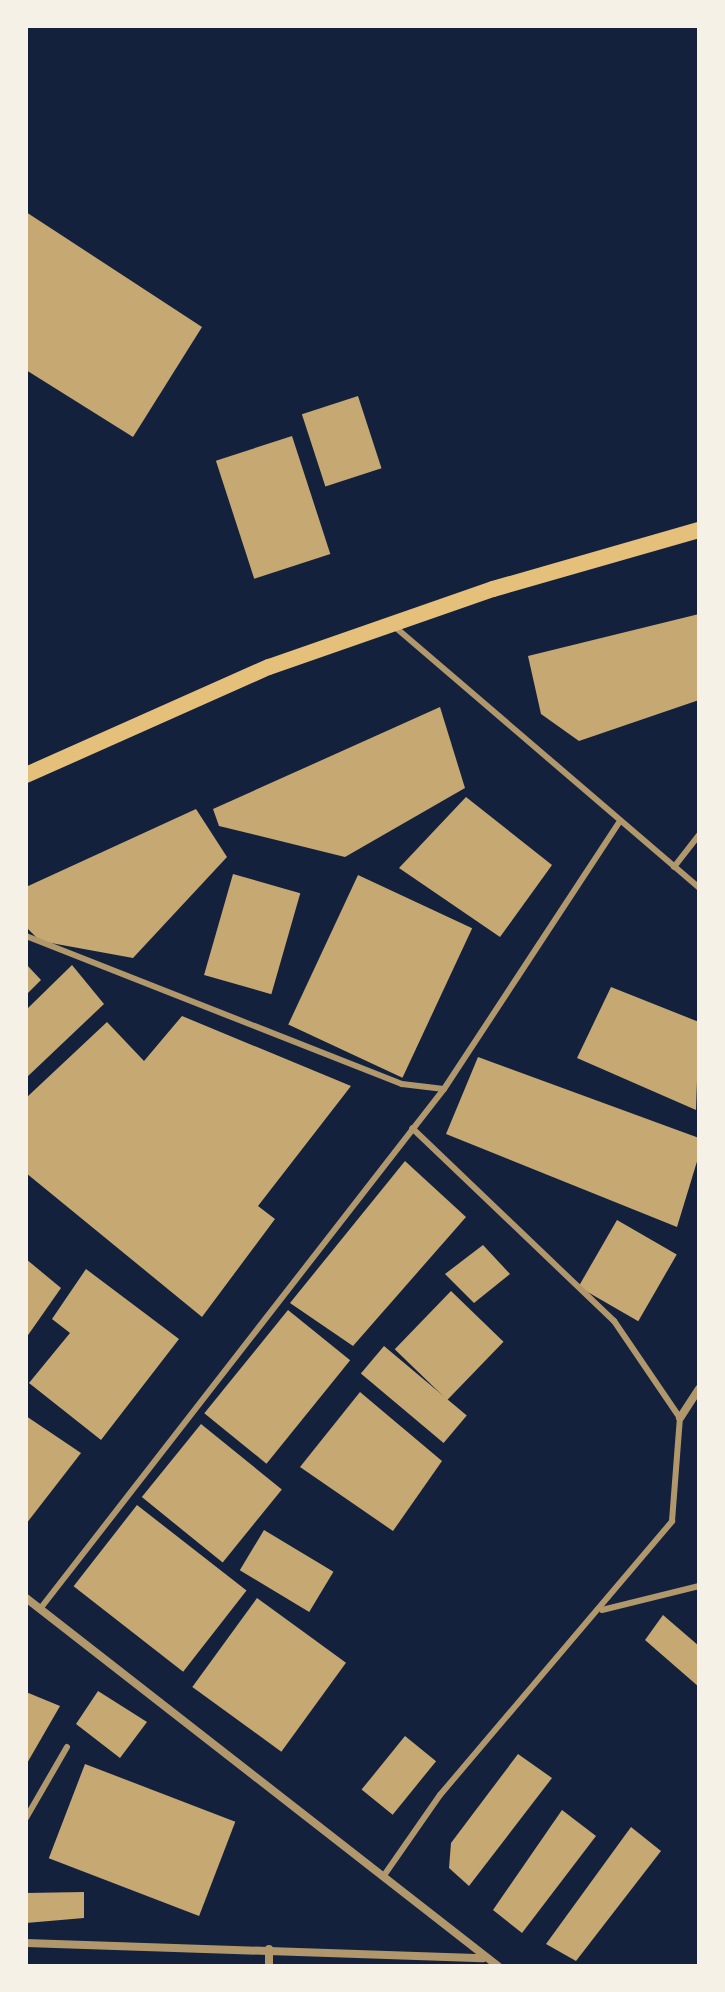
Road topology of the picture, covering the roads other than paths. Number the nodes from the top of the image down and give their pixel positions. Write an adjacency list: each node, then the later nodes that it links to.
1 (699, 530): 2 (main road)
2 (390, 623): 3 (main road); 4 (lane)
3 (26, 775)
4 (620, 821): 6 (lane); 9 (lane)
5 (699, 835): 6 (lane)
6 (674, 867): 7 (lane)
7 (699, 888)
8 (26, 936): 9 (lane)
9 (444, 1089): 10 (lane)
10 (412, 1128): 12 (lane); 15 (lane)
11 (699, 1389): 12 (street)
12 (680, 1418): 16 (lane)
13 (699, 1586): 16 (lane)
14 (26, 1598): 15 (street)
15 (40, 1609): 19 (street)
16 (602, 1610): 19 (lane)
17 (67, 1747): 18 (lane)
18 (26, 1818)
19 (385, 1874): 22 (street)
20 (26, 1943): 21 (street)
21 (269, 1949): 22 (street); 23 (street)
22 (483, 1958): 24 (street)
23 (269, 1966)
24 (498, 1966)

